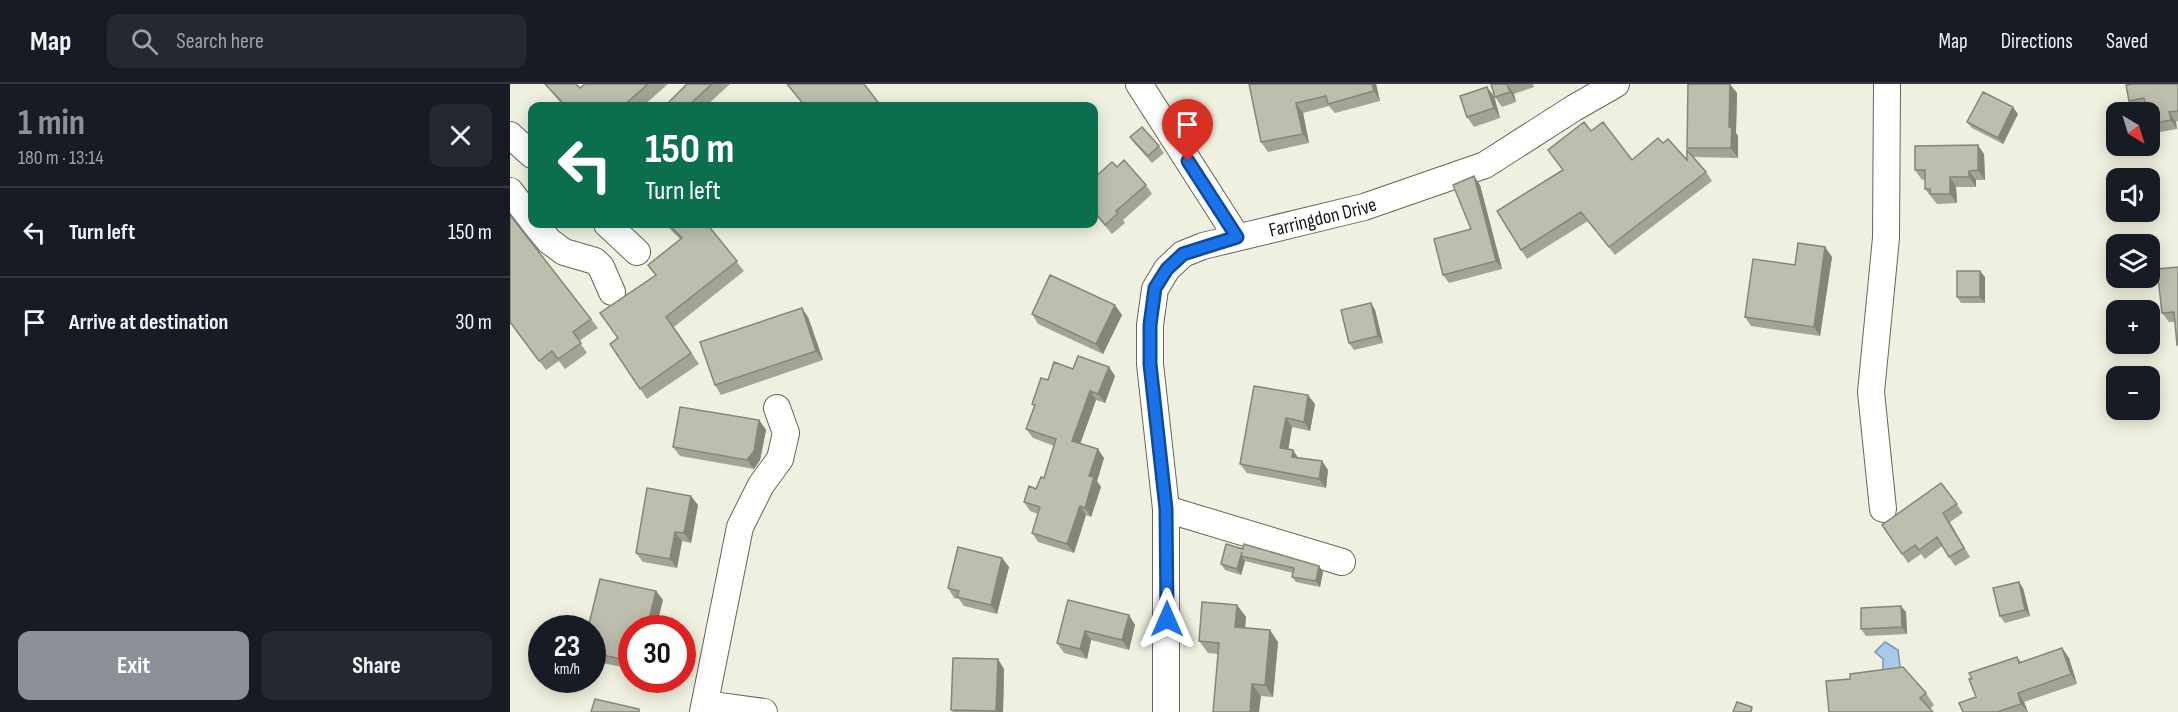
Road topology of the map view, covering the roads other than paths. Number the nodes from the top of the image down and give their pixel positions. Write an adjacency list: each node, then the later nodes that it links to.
1 (1139, 84): 10 (street)
2 (1616, 84): 10 (street, Farringdon Drive)
3 (1887, 84): 15 (street)
4 (510, 135): 5 (street)
5 (528, 151)
6 (510, 190): 7 (street)
7 (528, 214)
8 (539, 228): 12 (street)
9 (611, 228): 11 (street)
10 (1237, 237): 14 (street, Farringdon Drive)
11 (637, 252)
12 (612, 292)
13 (777, 408): 17 (street)
14 (1166, 509): 16 (street); 19 (street, Farringdon Drive)
15 (1883, 509)
16 (1342, 562)
17 (704, 708): 18 (street)
18 (764, 712)
19 (1166, 712)

